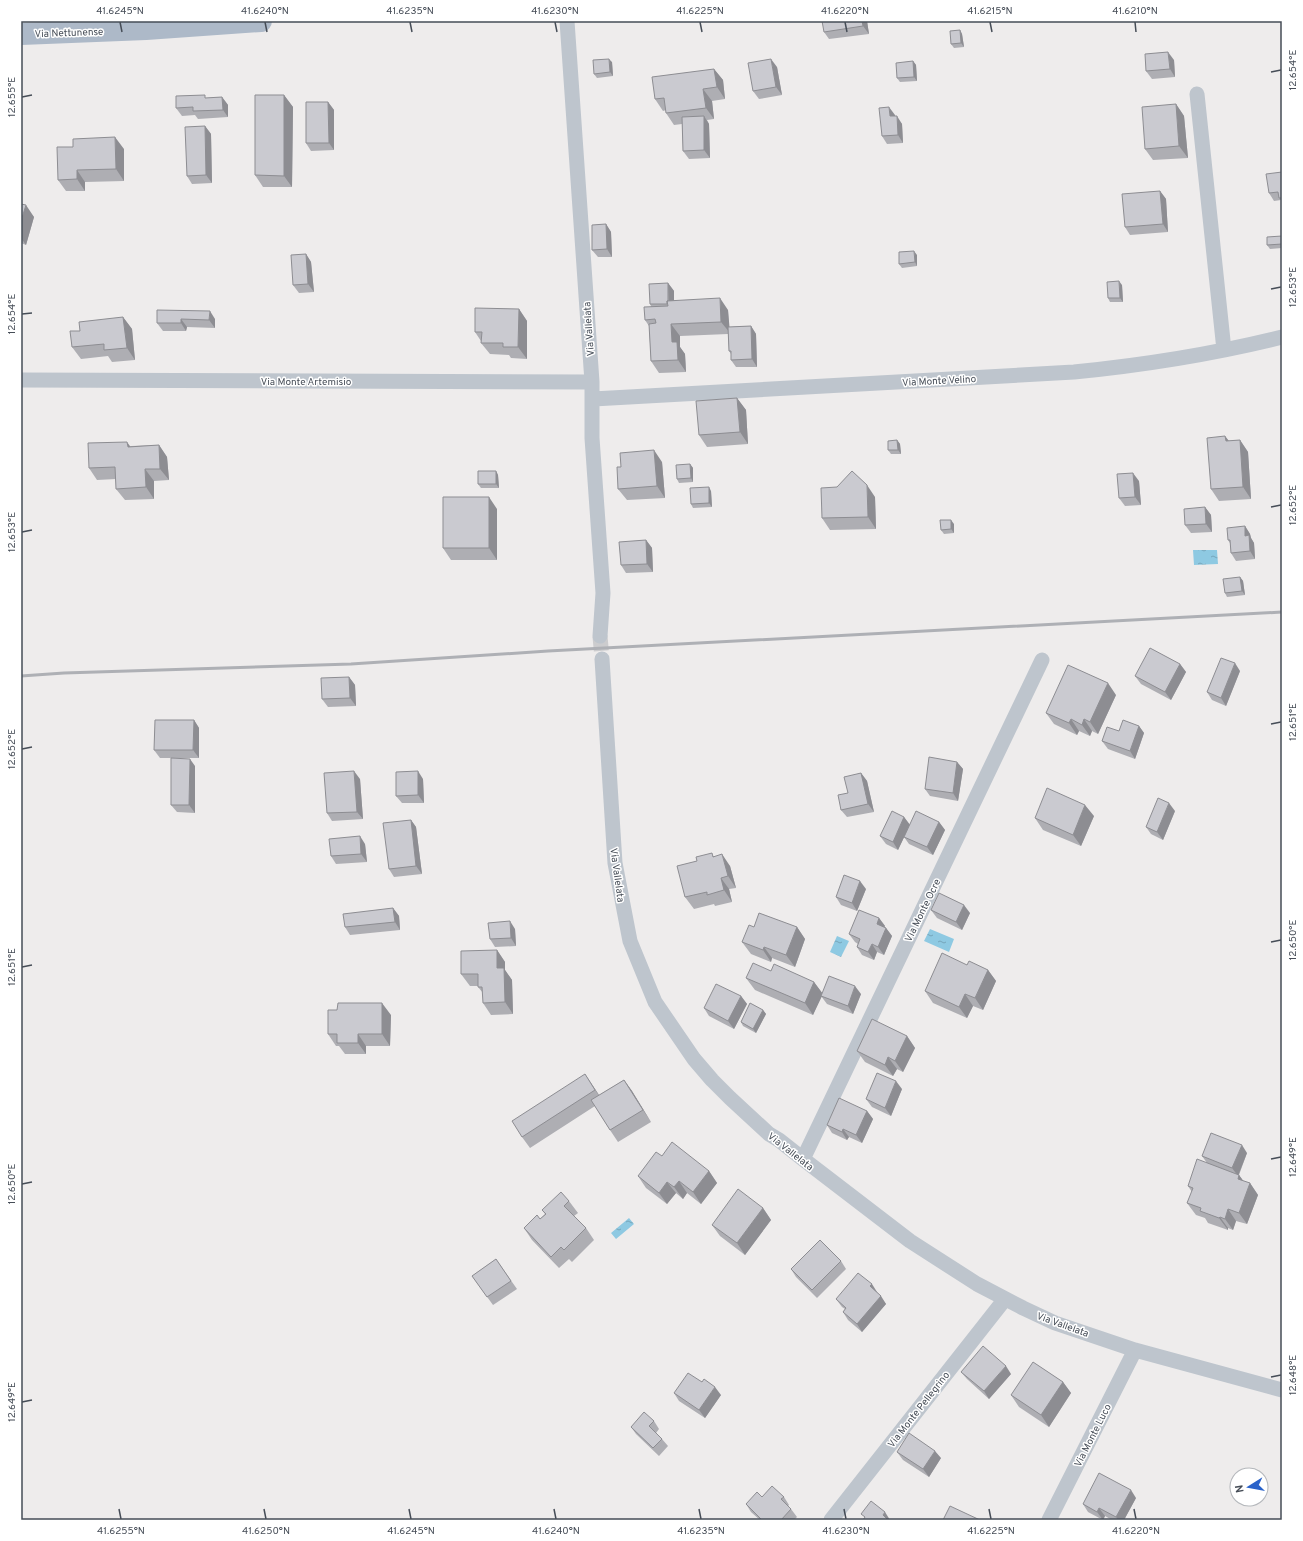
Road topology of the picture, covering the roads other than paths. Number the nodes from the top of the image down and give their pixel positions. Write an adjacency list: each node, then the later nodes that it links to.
1 (250, 21): 3 (main road, Via Nettunense)
2 (567, 21): 8 (street, Via Vallelata)
3 (21, 34)
4 (1197, 94): 6 (street)
5 (1282, 337): 6 (street, Via Monte Velino)
6 (1224, 350): 9 (street, Via Monte Velino)
7 (21, 380): 8 (street, Via Monte Artemisio)
8 (592, 382): 9 (street, Via Vallelata)
9 (593, 399): 10 (street, Via Vallelata)
10 (600, 636)
11 (602, 659): 13 (street, Via Vallelata)
12 (1042, 660): 13 (street, Via Monte Ocre)
13 (803, 1160): 14 (street, Via Vallelata)
14 (1005, 1299): 15 (street, Via Vallelata); 17 (street, Via Monte Pellegrino)
15 (1135, 1350): 16 (street, Via Vallelata); 18 (street, Via Monte Luco)
16 (1282, 1390)
17 (831, 1520)
18 (1049, 1520)

